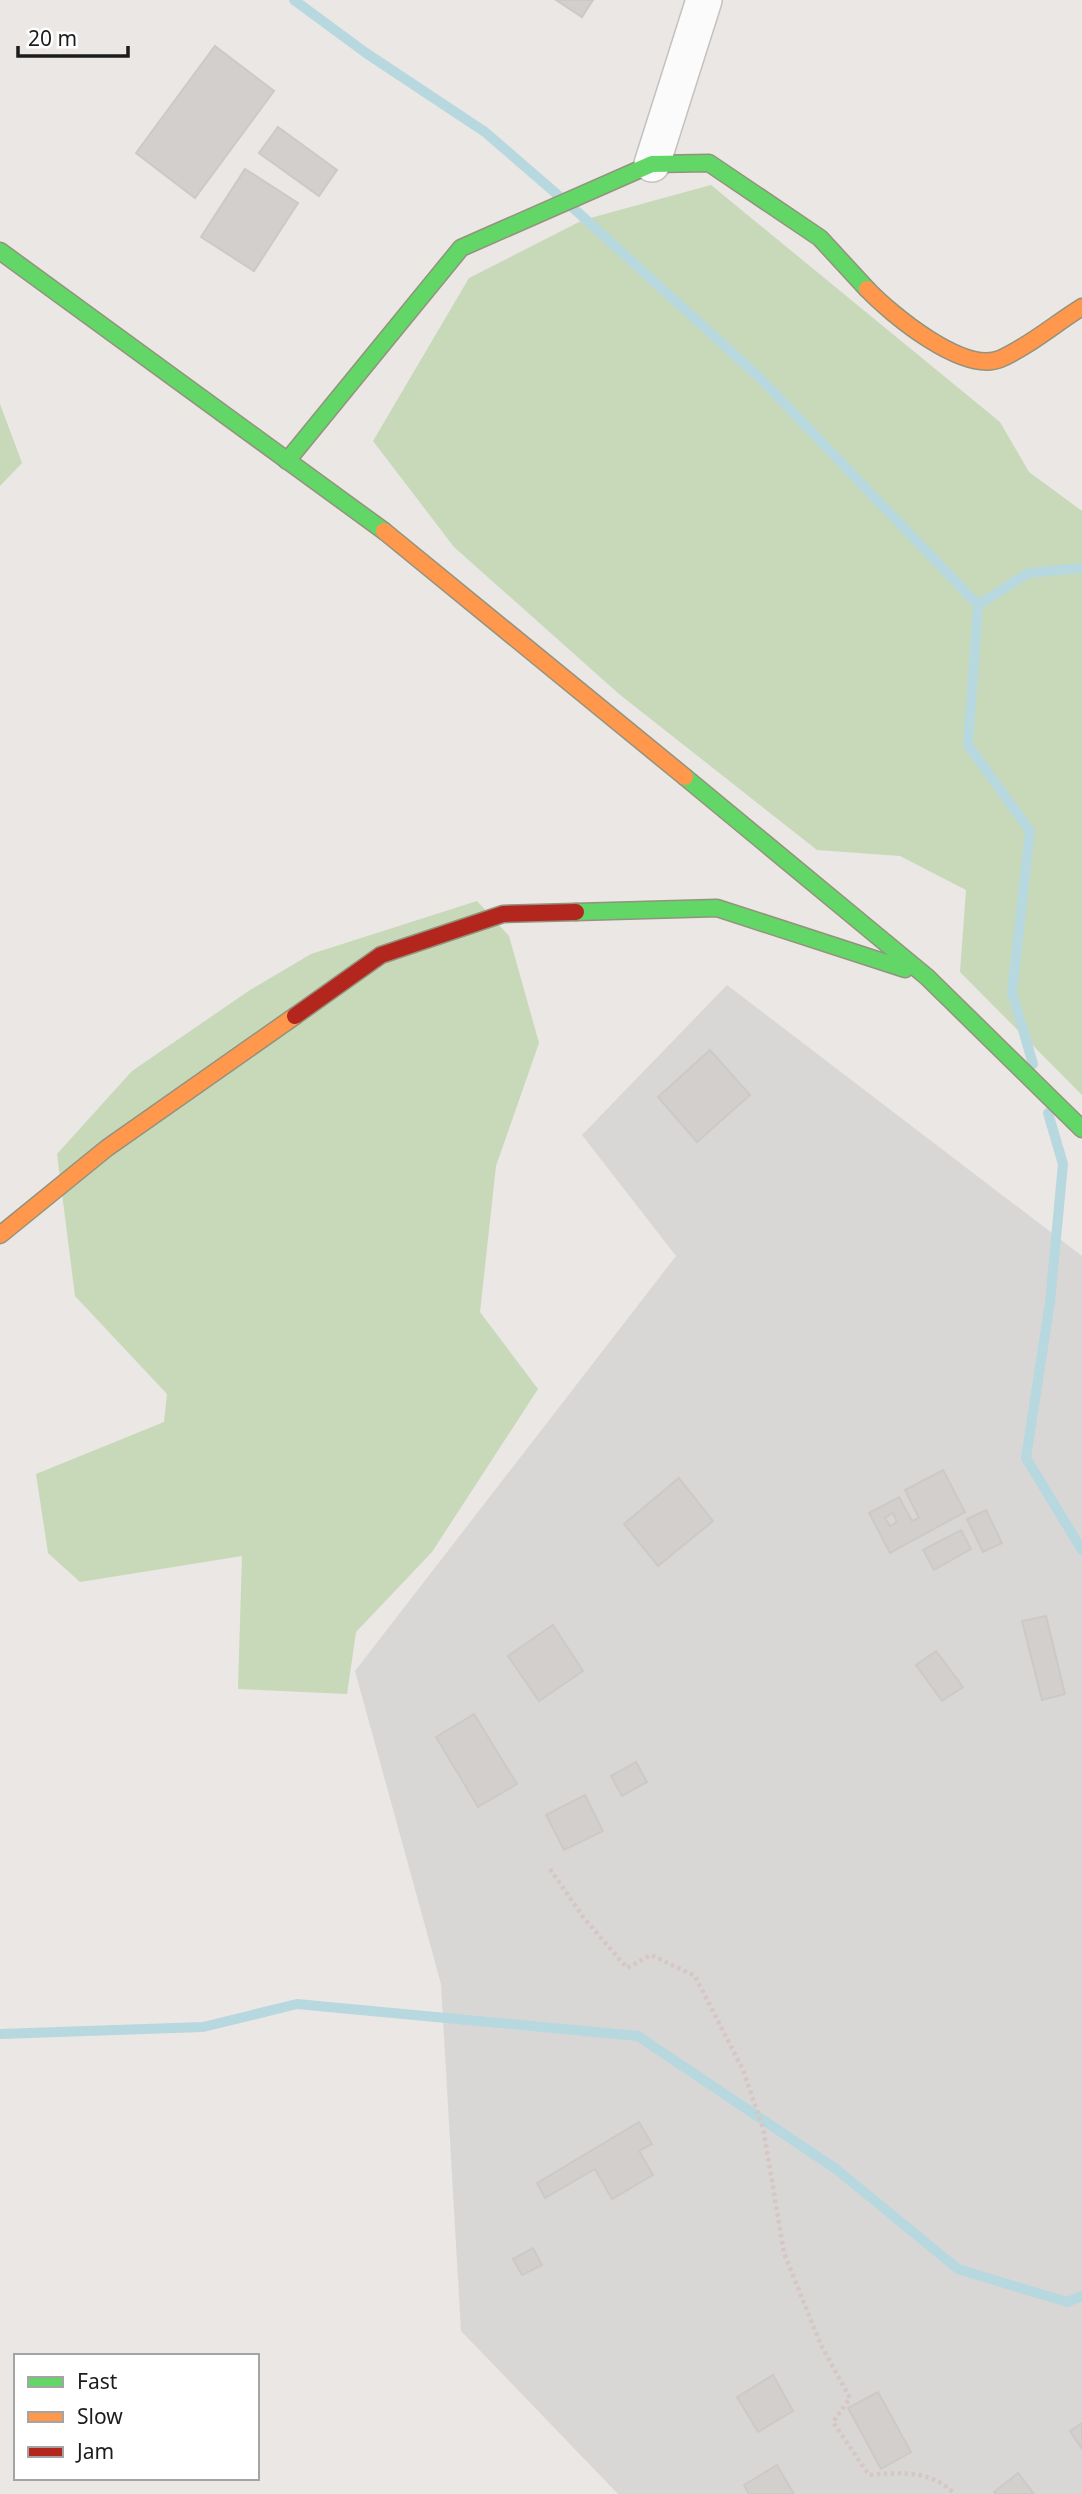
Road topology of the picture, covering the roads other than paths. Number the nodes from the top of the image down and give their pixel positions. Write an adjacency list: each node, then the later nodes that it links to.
1 (705, 0): 2 (street)
2 (652, 164): 4 (street); 5 (street)
3 (0, 251): 5 (street)
4 (1082, 307)
5 (287, 461): 6 (street)
6 (927, 976): 7 (street); 8 (street)
7 (1082, 1129)
8 (0, 1235)

